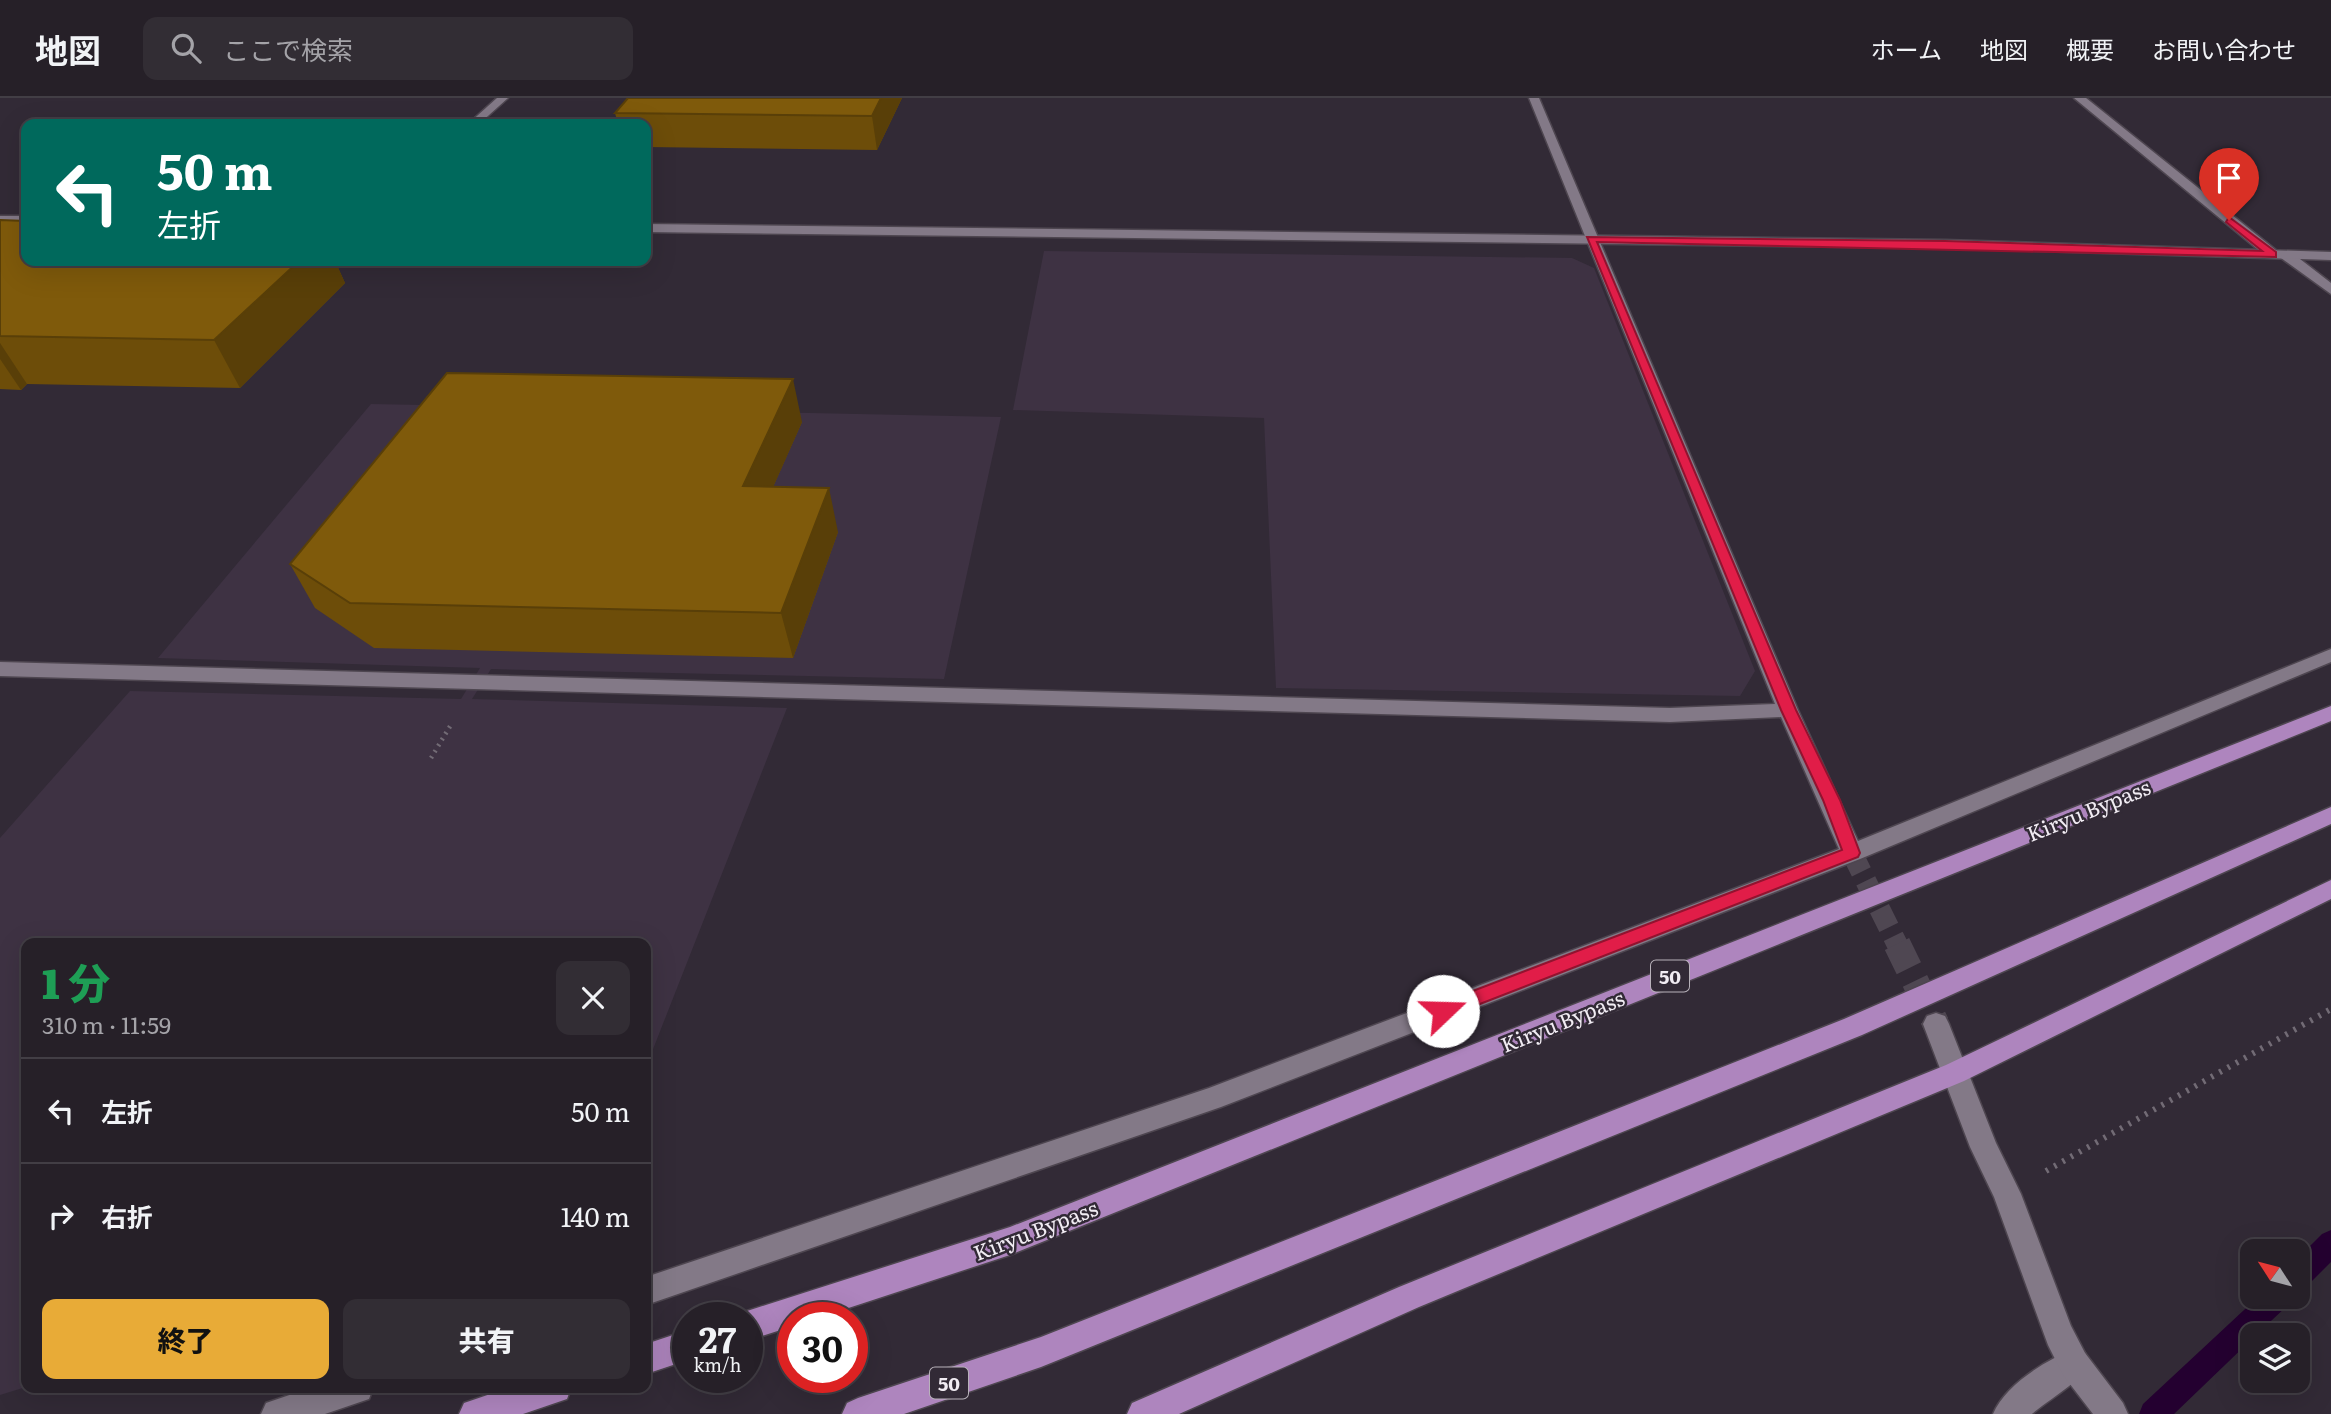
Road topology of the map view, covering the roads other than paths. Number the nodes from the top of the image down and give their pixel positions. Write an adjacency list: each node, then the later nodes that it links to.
1 (503, 98): 4 (street)
2 (1534, 98): 8 (street)
3 (2079, 98): 9 (street)
4 (480, 119)
5 (0, 220): 6 (street)
6 (21, 220)
7 (651, 228): 8 (street)
8 (1591, 239): 9 (street); 14 (street)
9 (2279, 255): 10 (street); 11 (street)
10 (2331, 256)
11 (2331, 289)
12 (2331, 655): 17 (street)
13 (0, 668): 14 (street)
14 (1788, 710): 17 (street)
15 (2331, 713): 22 (highway, Kiryu Bypass / 50)
16 (2331, 815): 30 (highway, 50)
17 (1852, 853): 21 (street)
18 (2331, 889): 20 (highway)
19 (1937, 1024): 20 (street)
20 (1955, 1073): 25 (street); 31 (highway)
21 (651, 1289)
22 (763, 1321)
23 (672, 1350): 24 (highway)
24 (651, 1357)
25 (2081, 1376): 32 (street); 33 (street)
26 (342, 1393): 28 (street)
27 (540, 1393): 29 (highway)
28 (277, 1414)
29 (475, 1414)
30 (858, 1414)
31 (1143, 1414)
32 (2009, 1414)
33 (2112, 1414)

